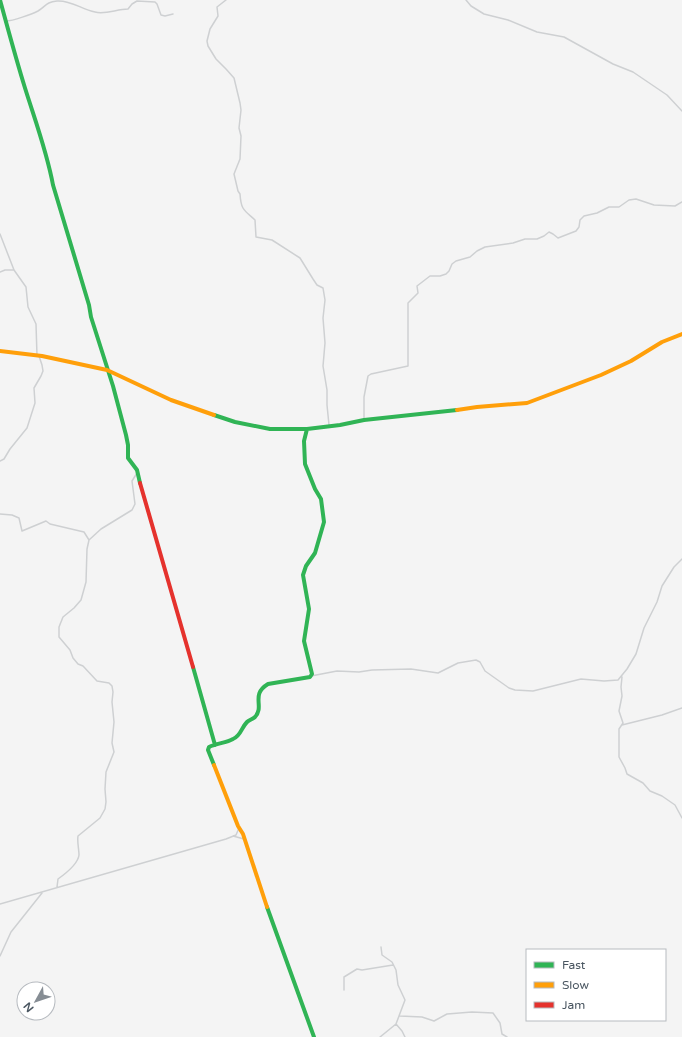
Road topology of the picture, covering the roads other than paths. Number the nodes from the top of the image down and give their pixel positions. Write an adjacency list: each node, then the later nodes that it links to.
1 (0, 0): 6 (street)
2 (62, 0): 5 (street); 6 (street)
3 (226, 0): 17 (street)
4 (466, 0): 7 (street)
5 (174, 14)
6 (6, 21): 15 (street)
7 (682, 111)
8 (682, 202): 16 (street)
9 (0, 234): 10 (street)
10 (14, 270): 11 (street); 14 (street)
11 (0, 272)
12 (682, 334): 16 (street)
13 (0, 351): 14 (street)
14 (38, 356): 15 (street); 19 (street)
15 (108, 370): 18 (street); 20 (street)
16 (364, 420): 17 (street)
17 (329, 426): 18 (street)
18 (307, 429): 25 (street)
19 (0, 461)
20 (138, 473): 22 (street); 28 (street)
21 (0, 514): 22 (street)
22 (89, 541): 33 (street)
23 (682, 559): 24 (street)
24 (623, 675): 25 (street); 27 (street)
25 (311, 676): 28 (street)
26 (682, 708): 27 (street)
27 (622, 725): 29 (street)
28 (215, 745): 30 (street)
29 (682, 818)
30 (238, 826): 31 (street); 32 (street)
31 (233, 836): 32 (street); 33 (street)
32 (244, 839): 42 (street)
33 (56, 888): 34 (street)
34 (42, 892): 35 (street); 37 (street)
35 (0, 904)
36 (381, 947): 38 (street)
37 (0, 956)
38 (393, 965): 39 (street); 40 (street)
39 (344, 990)
40 (400, 1016): 41 (street); 45 (street)
41 (396, 1024): 43 (street); 44 (street)
42 (314, 1037)
43 (380, 1037)
44 (405, 1037)
45 (507, 1037)

